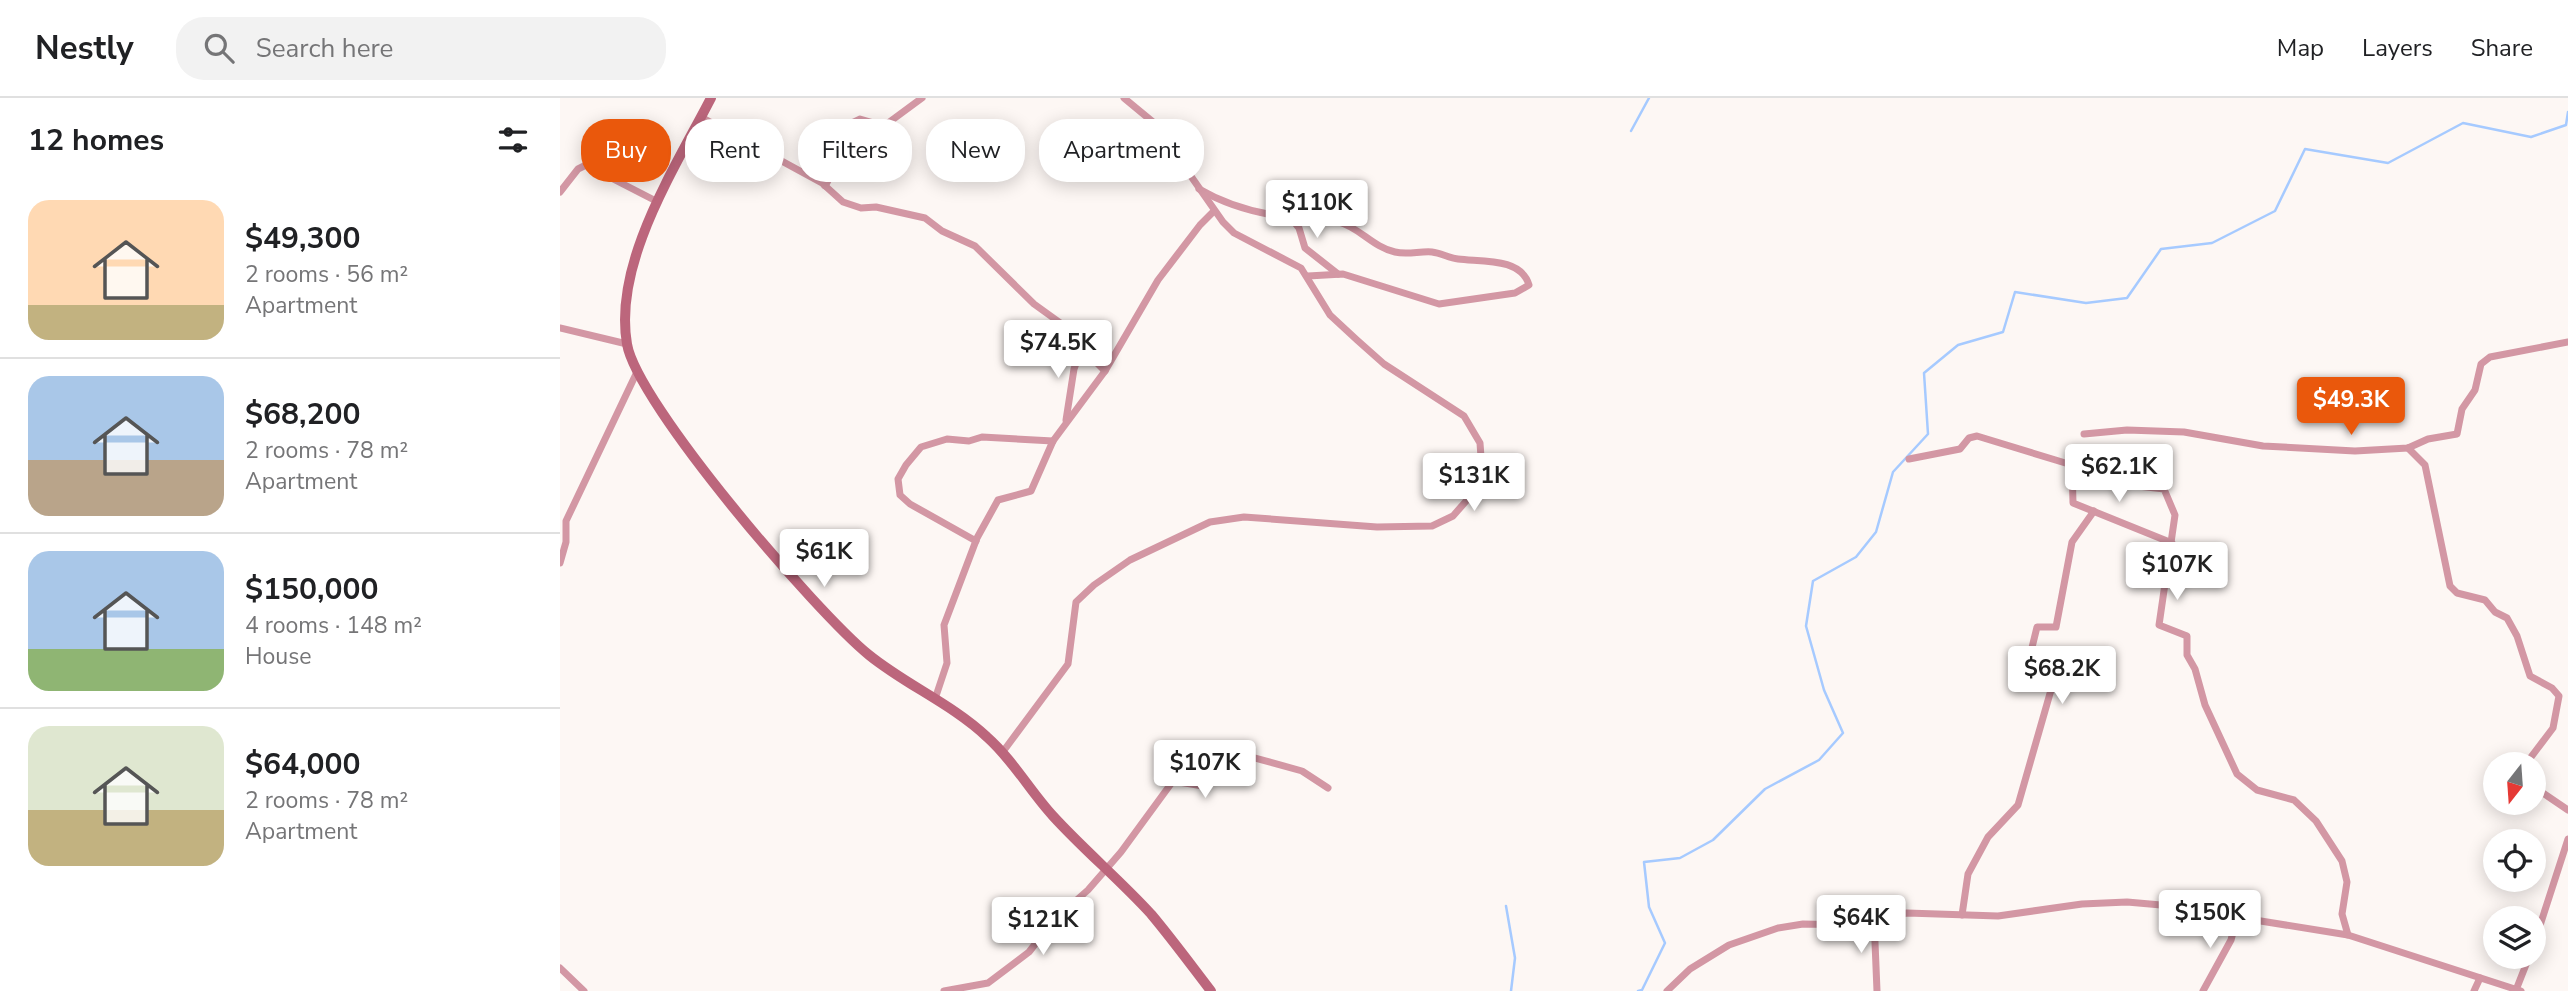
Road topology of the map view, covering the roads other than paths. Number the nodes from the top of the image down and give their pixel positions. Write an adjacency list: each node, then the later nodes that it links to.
1 (711, 98): 4 (street)
2 (922, 98): 5 (street)
3 (1124, 98): 6 (street)
4 (701, 117): 5 (street); 8 (street)
5 (825, 186): 16 (street)
6 (1196, 187): 9 (street); 10 (street)
7 (560, 192): 8 (street)
8 (658, 202): 15 (street)
9 (1214, 211): 12 (street); 17 (street)
10 (1291, 218): 11 (street); 11 (street)
11 (1338, 274): 12 (street)
12 (1308, 276): 31 (street)
13 (560, 328): 15 (street)
14 (2568, 342): 22 (street)
15 (627, 344): 18 (street)
16 (1082, 346): 17 (street); 19 (street)
17 (1105, 371): 19 (street)
18 (636, 374): 28 (street); 29 (street)
19 (1067, 422): 21 (street)
20 (2084, 434): 22 (street)
21 (1053, 441): 26 (street); 26 (street)
22 (2408, 448): 30 (street)
23 (1909, 459): 24 (street)
24 (2072, 465): 25 (street); 27 (street)
25 (2094, 511): 27 (street); 38 (street)
26 (976, 541): 29 (street)
27 (2172, 543): 41 (street)
28 (560, 563)
29 (935, 699): 31 (street)
30 (2535, 752)
31 (1002, 753): 36 (street)
32 (1328, 788): 36 (street)
33 (2546, 795): 34 (street)
34 (2568, 810)
35 (2568, 839): 37 (street)
36 (1105, 869): 47 (street); 48 (street)
37 (2546, 907)
38 (1962, 915): 39 (street); 40 (street)
39 (2237, 917): 41 (street); 51 (street)
40 (1874, 918): 49 (street); 50 (street)
41 (2348, 935): 44 (street)
42 (560, 968): 46 (street)
43 (2525, 969): 45 (street)
44 (2480, 978): 45 (street); 52 (street)
45 (2518, 990)
46 (584, 991)
47 (944, 991)
48 (1211, 991)
49 (1667, 991)
50 (1877, 991)
51 (2203, 991)
52 (2474, 991)

